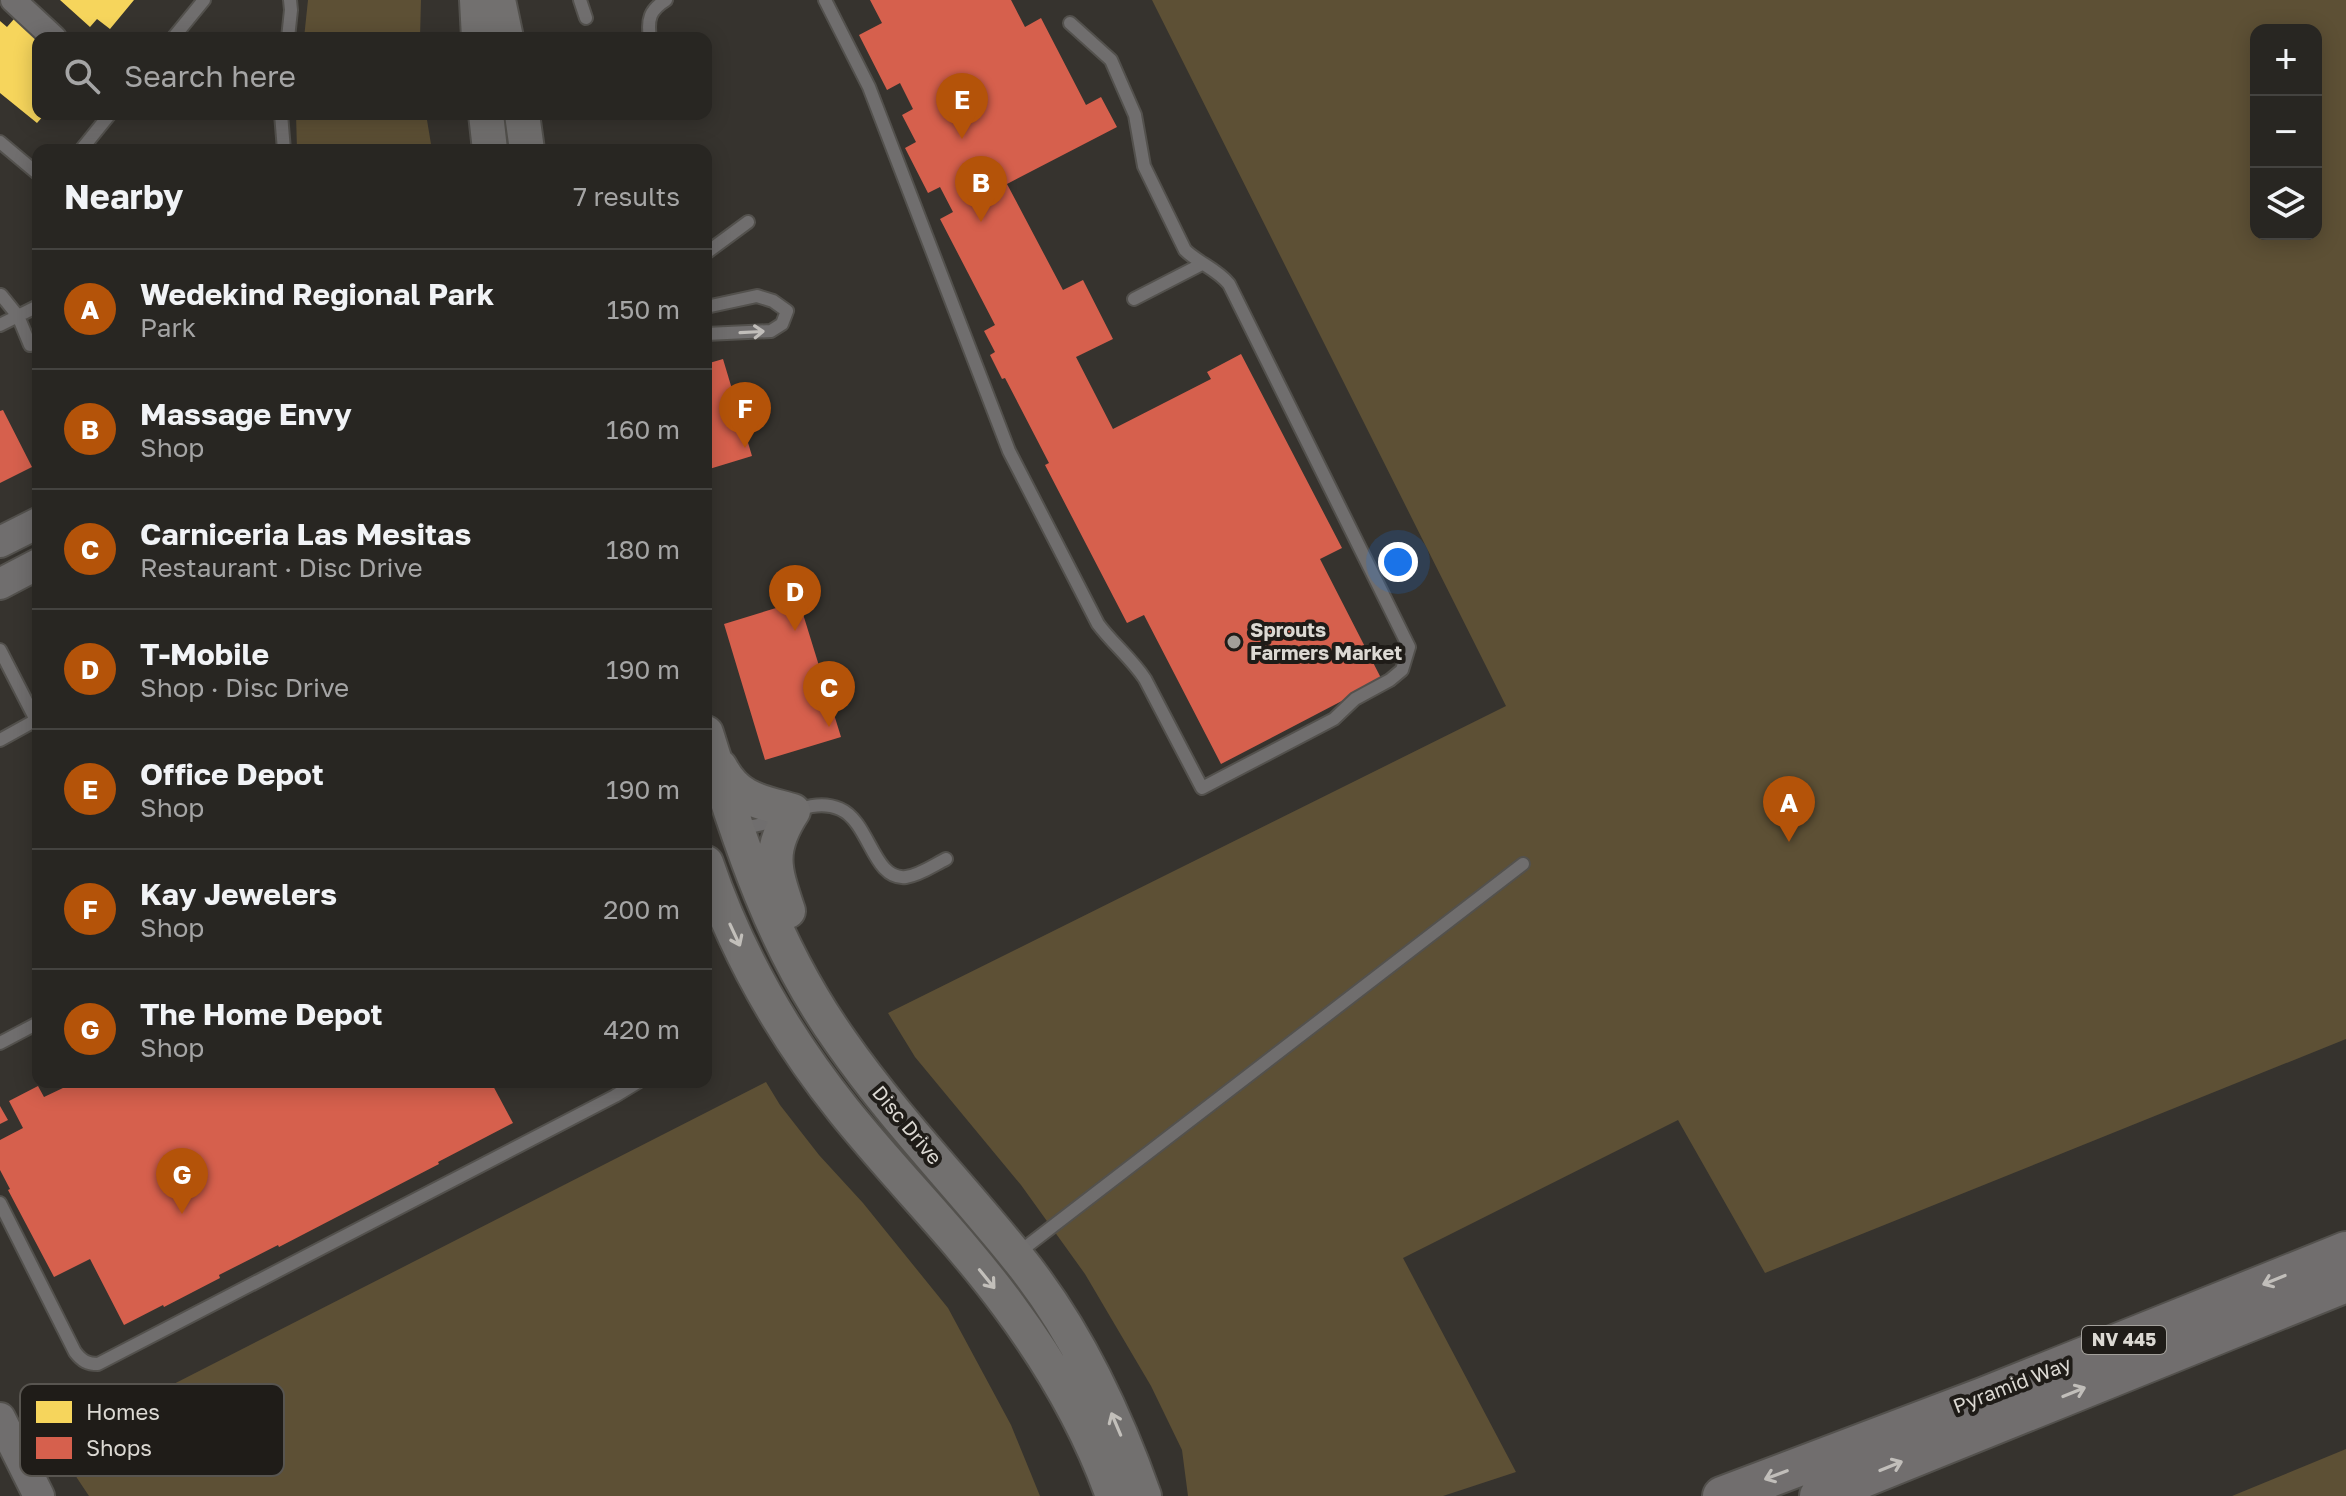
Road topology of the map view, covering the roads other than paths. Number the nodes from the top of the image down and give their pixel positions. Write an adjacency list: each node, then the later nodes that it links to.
1 (13, 0): 12 (street)
2 (204, 0): 13 (lane)
3 (290, 0): 14 (lane)
4 (477, 0): 15 (main road)
5 (498, 0): 16 (main road)
6 (516, 0): 17 (main road)
7 (580, 0): 10 (lane)
8 (666, 0): 18 (lane)
9 (825, 0): 31 (lane)
10 (586, 18)
11 (1070, 23): 31 (lane)
12 (48, 32)
13 (178, 32)
14 (289, 32)
15 (479, 32)
16 (505, 32)
17 (516, 32)
18 (649, 32)
19 (105, 120): 24 (lane)
20 (282, 120): 25 (lane)
21 (487, 120): 26 (main road)
22 (523, 120): 27 (main road)
23 (0, 142): 28 (lane)
24 (86, 144)
25 (284, 144)
26 (489, 144)
27 (526, 144)
28 (32, 169)
29 (748, 222): 30 (lane)
30 (712, 249)
31 (1202, 264): 33 (lane)
32 (1, 295): 36 (lane)
33 (1134, 299)
34 (712, 306): 38 (lane, one-way to 34)
35 (32, 309): 36 (lane)
36 (18, 316): 37 (lane); 39 (lane)
37 (0, 325)
38 (712, 334)
39 (30, 345)
40 (32, 526): 41 (street)
41 (0, 542)
42 (32, 567): 43 (street)
43 (0, 584)
44 (0, 650): 45 (lane)
45 (32, 711)
46 (32, 723): 47 (lane)
47 (0, 740)
48 (712, 748): 51 (main road)
49 (712, 752): 52 (main road, Disc Drive)
50 (712, 806): 52 (main road)
51 (793, 811): 52 (lane); 53 (lane); 59 (main road)
52 (735, 825): 59 (main road, Disc Drive)
53 (946, 859)
54 (1523, 864): 63 (lane)
55 (712, 880): 58 (main road, Disc Drive, one-way to 58)
56 (32, 1026): 57 (lane)
57 (0, 1043)
58 (816, 1073): 63 (main road); 69 (main road, Disc Drive, one-way to 69)
59 (872, 1083): 63 (main road, Disc Drive)
60 (628, 1088): 61 (lane)
61 (0, 1203)
62 (2346, 1251): 71 (main road, Pyramid Way / NV 445, one-way to 71)
63 (1015, 1255): 70 (main road, Disc Drive, one-way to 63)
64 (2346, 1283): 72 (main road, Pyramid Way / NV 445, one-way to 64)
65 (0, 1418): 66 (street)
66 (20, 1458)
67 (29, 1476): 68 (street)
68 (39, 1496)
69 (1113, 1496)
70 (1144, 1496)
71 (1722, 1496)
72 (1819, 1496)

